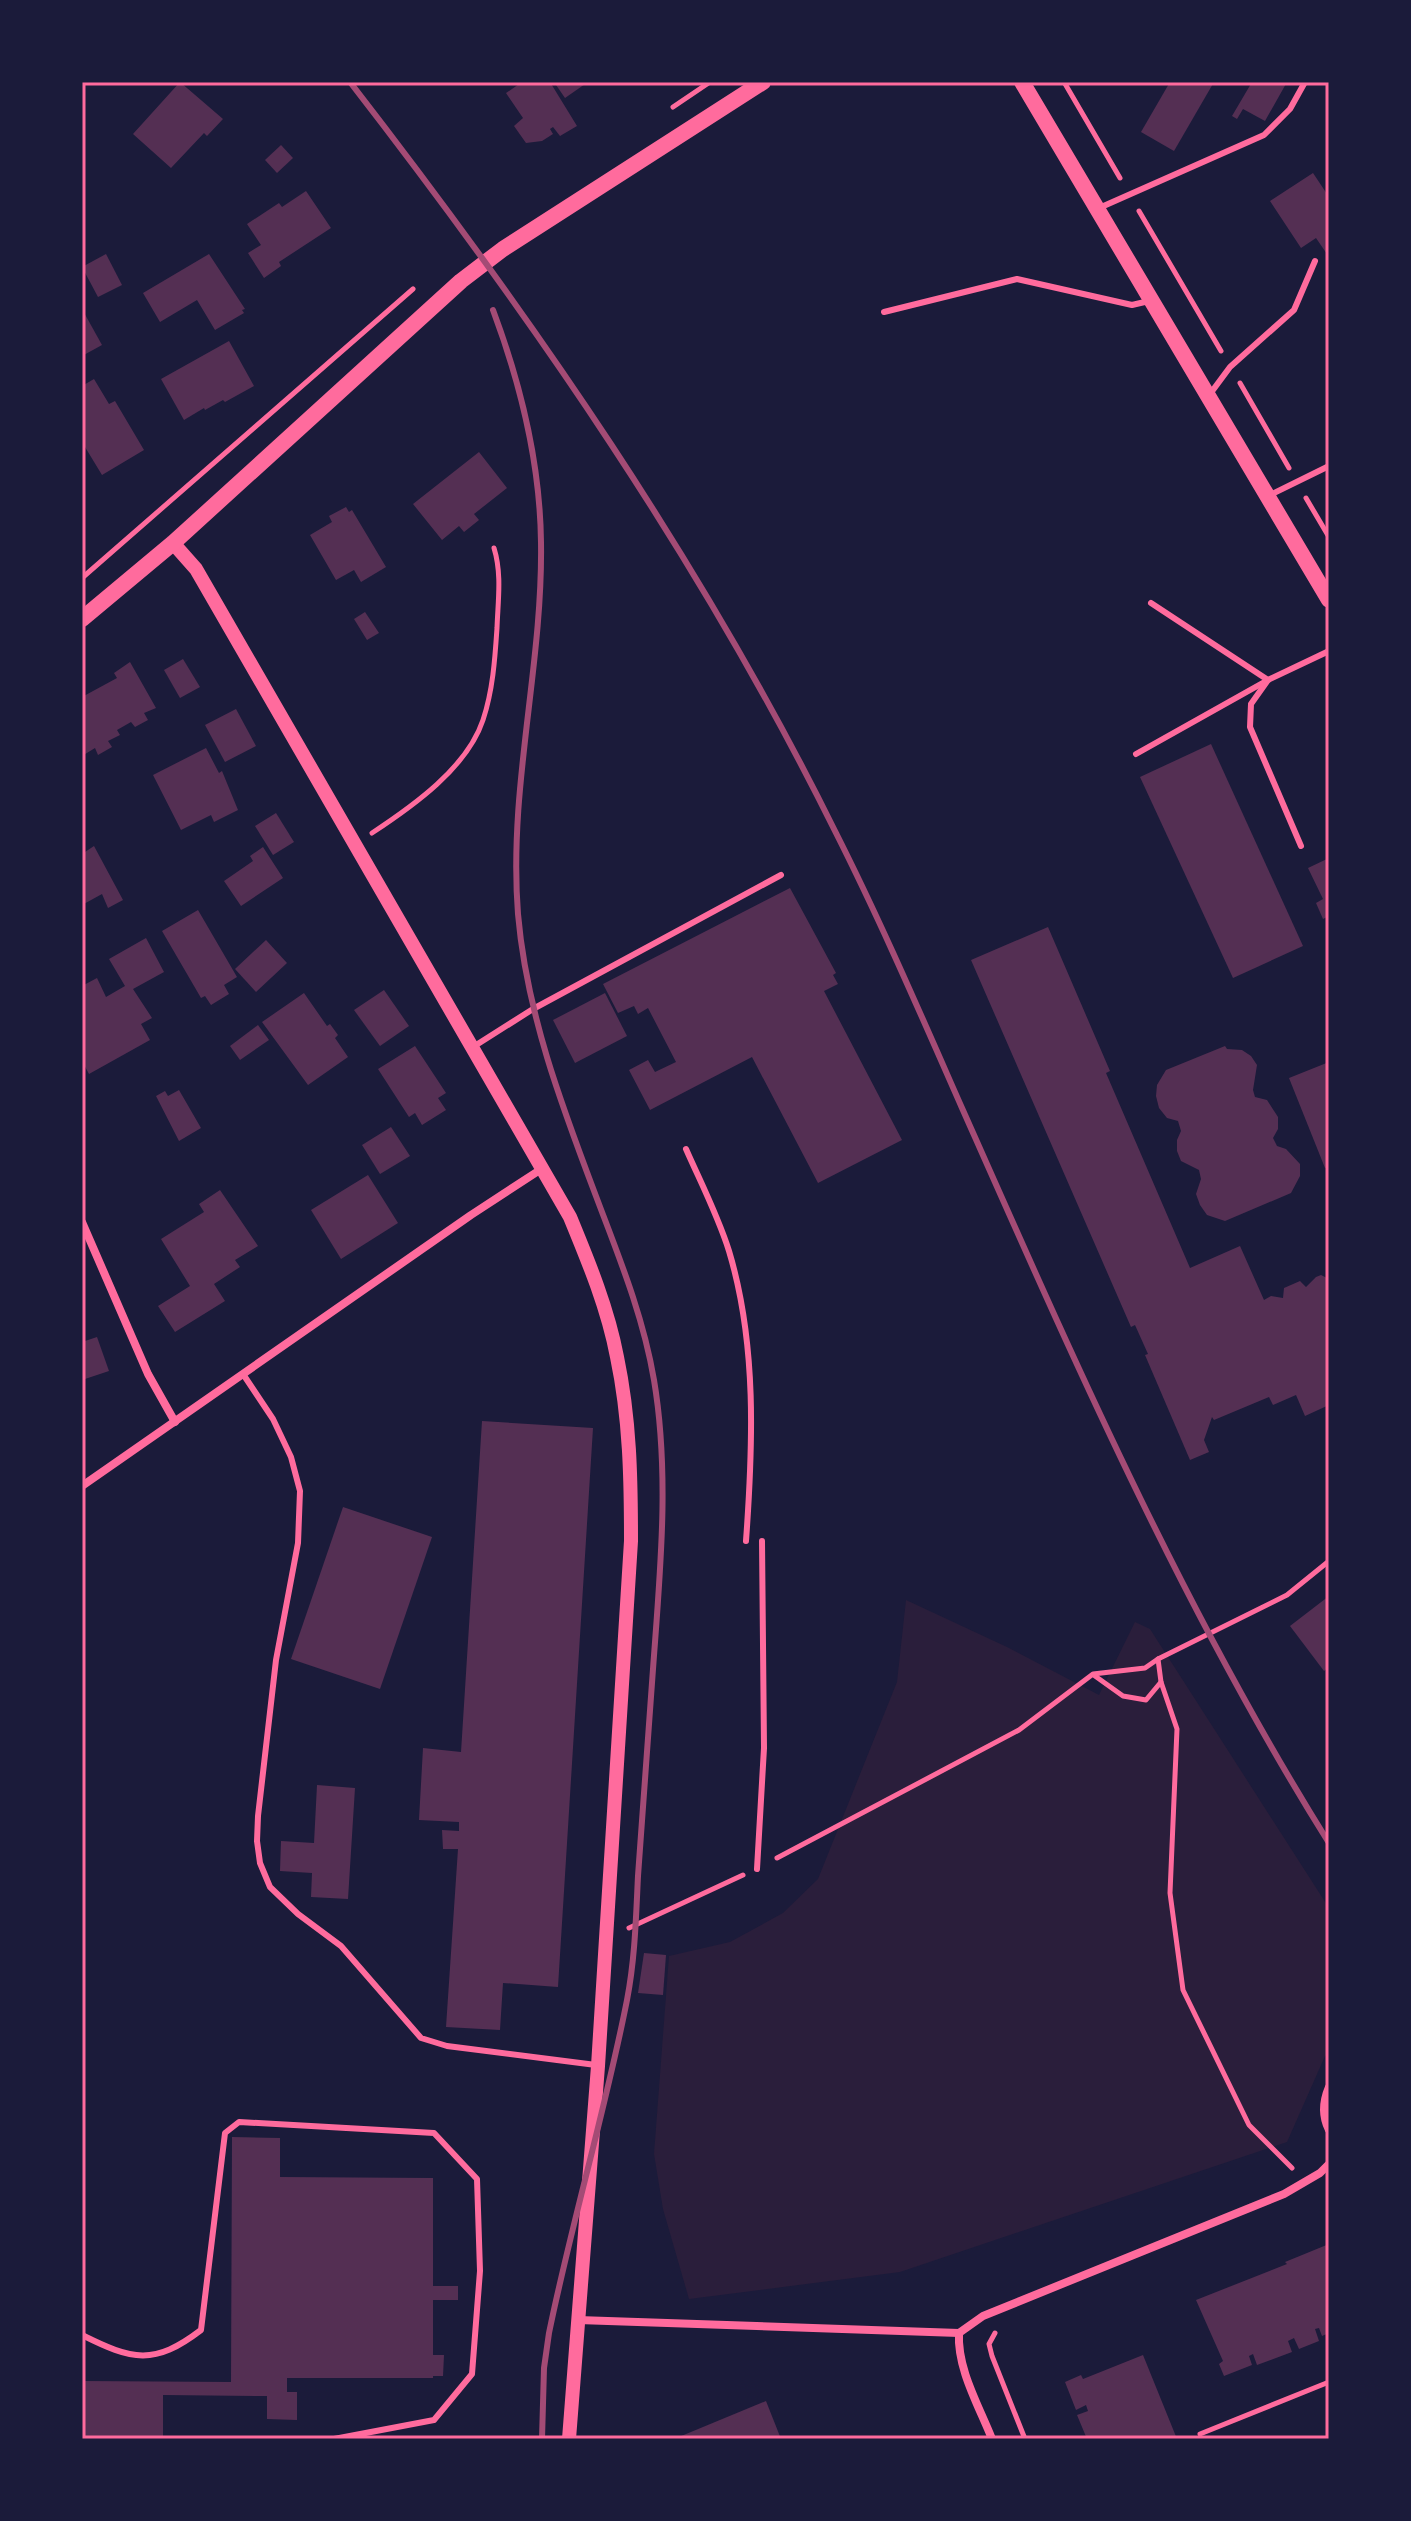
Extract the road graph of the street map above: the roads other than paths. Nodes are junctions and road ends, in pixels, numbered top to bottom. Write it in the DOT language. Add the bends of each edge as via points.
graph roads {
  1 [pos="763,82"];
  2 [pos="1022,82"];
  3 [pos="1305,82"];
  4 [pos="1098,209"];
  5 [pos="1315,261"];
  6 [pos="1152,301"];
  7 [pos="884,312"];
  8 [pos="1209,395"];
  9 [pos="1329,466"];
  10 [pos="1267,496"];
  11 [pos="173,543"];
  12 [pos="1329,600"];
  13 [pos="1151,603"];
  14 [pos="82,619"];
  15 [pos="1329,651"];
  16 [pos="1268,680"];
  17 [pos="1136,754"];
  18 [pos="1301,846"];
  19 [pos="781,875"];
  20 [pos="473,1047"];
  21 [pos="686,1149"];
  22 [pos="543,1168"];
  23 [pos="82,1222"];
  24 [pos="243,1374"];
  25 [pos="175,1422"];
  26 [pos="82,1486"];
  27 [pos="746,1541"];
  28 [pos="762,1541"];
  29 [pos="757,1869"];
  30 [pos="598,2066"];
  31 [pos="1329,2087"];
  32 [pos="1329,2130"];
  33 [pos="1329,2164"];
  34 [pos="578,2320"];
  35 [pos="959,2333"];
  36 [pos="82,2335"];
  37 [pos="334,2439"];
  38 [pos="569,2439"];
  39 [pos="992,2439"];
  1 -- 11 [label="main road" via="461,281"];
  2 -- 4 [label="main road"];
  3 -- 4 [label="lane" via="1290,109 1264,135"];
  4 -- 6 [label="main road"];
  5 -- 8 [label="lane" via="1294,310 1230,367"];
  6 -- 7 [label="lane" via="1132,305 1017,279"];
  6 -- 8 [label="main road"];
  8 -- 10 [label="main road"];
  9 -- 10 [label="lane"];
  10 -- 12 [label="main road"];
  11 -- 14 [label="main road"];
  11 -- 20 [label="street" via="196,569"];
  13 -- 16 [label="lane"];
  15 -- 16 [label="lane"];
  16 -- 17 [label="lane"];
  16 -- 18 [label="lane" via="1251,704 1250,727"];
  19 -- 20 [label="lane"];
  20 -- 22 [label="street"];
  21 -- 27 [label="lane" via="729,1250 741,1298 750,1363"];
  22 -- 24 [label="street"];
  22 -- 30 [label="street" via="570,1217 605,1308 626,1406 631,1461 631,1541"];
  23 -- 25 [label="street" via="148,1374"];
  24 -- 25 [label="street"];
  24 -- 30 [label="lane" via="273,1419 300,1491 298,1543 276,1660 258,1816 260,1863 270,1887 341,1946 421,2038"];
  25 -- 26 [label="street"];
  28 -- 29 [label="lane" via="764,1748"];
  30 -- 34 [label="street"];
  31 -- 32 [label="street" via="1323,2105"];
  33 -- 35 [label="street" via="1284,2194 983,2316"];
  34 -- 35 [label="street"];
  34 -- 38 [label="street"];
  35 -- 39 [label="street" via="964,2369"];
  36 -- 37 [label="lane" via="111,2349 149,2357 181,2346 201,2330 225,2133 239,2122 434,2133 477,2179 480,2271 472,2374 434,2420"];
}
